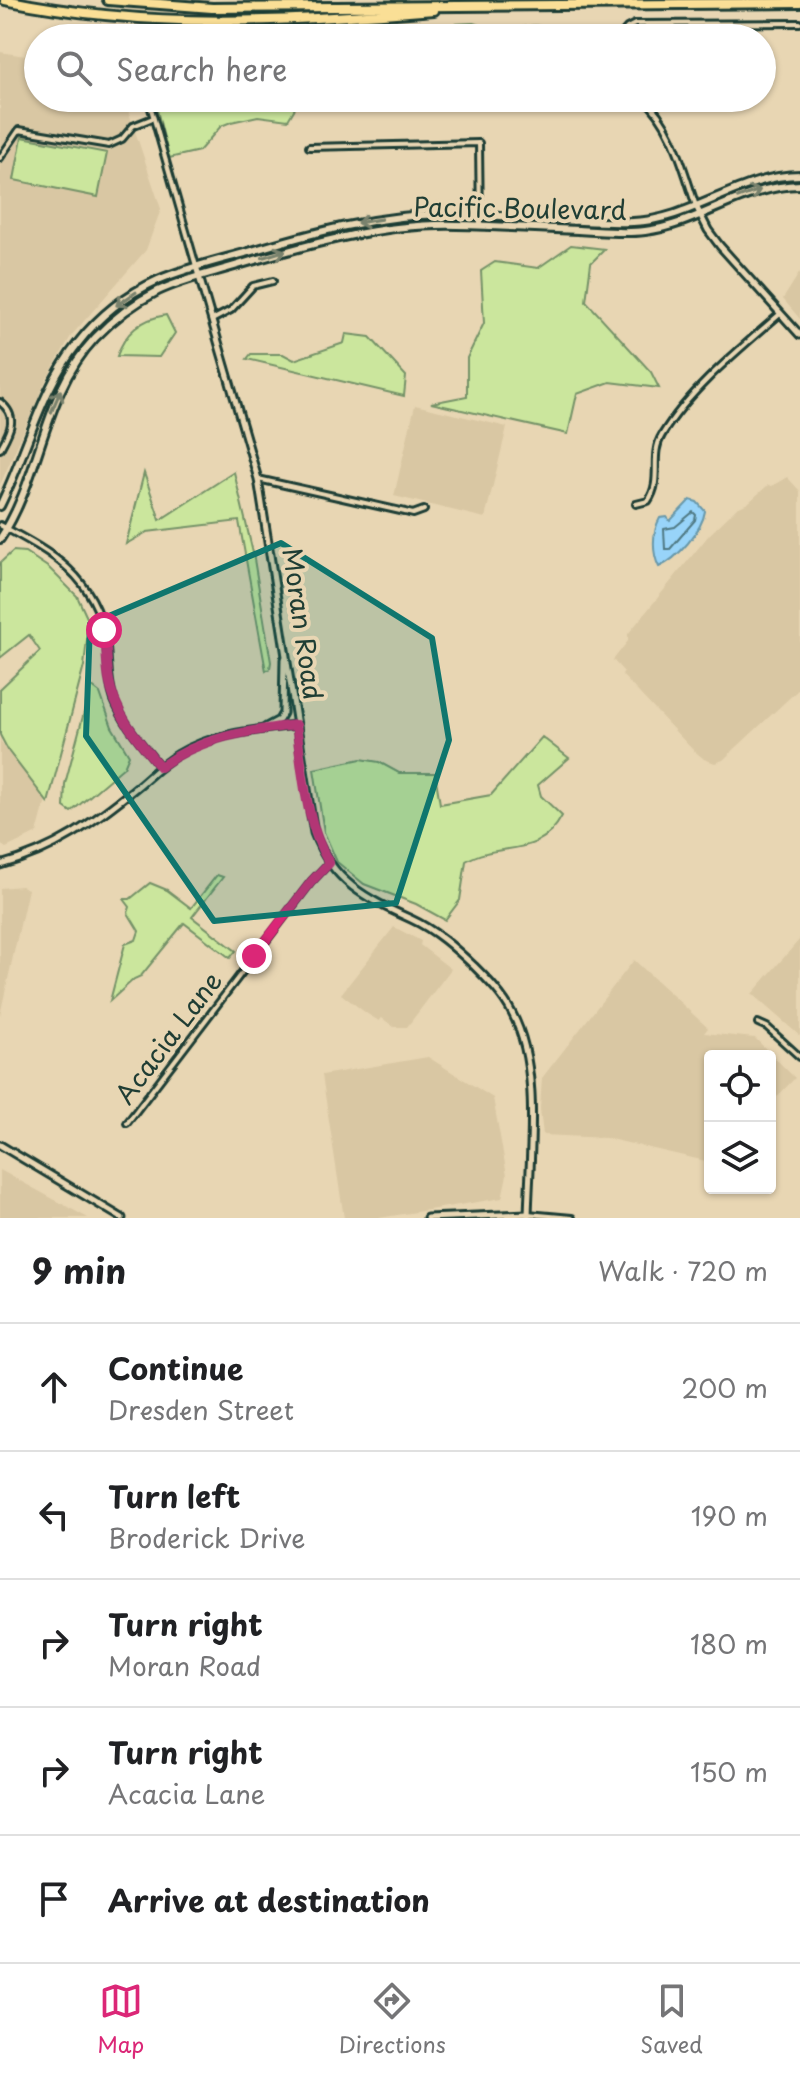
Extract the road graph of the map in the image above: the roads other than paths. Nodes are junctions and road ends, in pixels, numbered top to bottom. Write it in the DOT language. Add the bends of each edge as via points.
graph roads {
  1 [pos="6,0"];
  2 [pos="108,0"];
  3 [pos="800,3"];
  4 [pos="489,6"];
  5 [pos="800,23"];
  6 [pos="635,24"];
  7 [pos="152,112"];
  8 [pos="655,112"];
  9 [pos="153,118"];
  10 [pos="309,147"];
  11 [pos="0,158"];
  12 [pos="800,175"];
  13 [pos="800,185"];
  14 [pos="696,206"];
  15 [pos="700,214"];
  16 [pos="480,215"];
  17 [pos="480,226"];
  18 [pos="196,266"];
  19 [pos="199,277"];
  20 [pos="273,281"];
  21 [pos="780,314"];
  22 [pos="212,320"];
  23 [pos="800,335"];
  24 [pos="0,402"];
  25 [pos="0,449"];
  26 [pos="258,479"];
  27 [pos="636,504"];
  28 [pos="0,506"];
  29 [pos="424,510"];
  30 [pos="3,527"];
  31 [pos="0,539"];
  32 [pos="284,638"];
  33 [pos="296,725"];
  34 [pos="262,729"];
  35 [pos="160,767"];
  36 [pos="329,863"];
  37 [pos="0,865"];
  38 [pos="758,1023"];
  39 [pos="800,1057"];
  40 [pos="127,1123"];
  41 [pos="0,1145"];
  42 [pos="528,1216"];
  43 [pos="122,1218"];
  44 [pos="427,1218"];
  45 [pos="572,1218"];
  1 -- 4 [label="highway" via="101,16 235,23"];
  2 -- 4 [label="highway" via="212,8"];
  3 -- 4 [label="highway"];
  5 -- 6 [label="street"];
  7 -- 9 [label="street, Moran Road"];
  8 -- 14 [label="street"];
  9 -- 11 [label="street" via="109,145 19,130"];
  9 -- 18 [label="street, Moran Road"];
  10 -- 16 [label="street" via="479,143"];
  12 -- 14 [label="main road, Pacific Boulevard" via="756,181"];
  15 -- 13 [label="main road, Pacific Boulevard, one-way" via="758,190"];
  14 -- 15 [label="street"];
  14 -- 16 [label="main road, Pacific Boulevard" via="631,222"];
  15 -- 17 [label="main road, Pacific Boulevard" via="642,231"];
  15 -- 21 [label="street" via="720,246"];
  16 -- 17 [label="street"];
  16 -- 18 [label="main road, Pacific Boulevard, one-way" via="357,223"];
  19 -- 17 [label="main road, Pacific Boulevard, one-way" via="365,232"];
  18 -- 19 [label="street, Moran Road"];
  18 -- 28 [label="main road, Pacific Boulevard, one-way" via="127,298 80,340 55,379"];
  19 -- 22 [label="street, Moran Road"];
  30 -- 19 [label="main road, Pacific Boulevard, one-way" via="19,504 57,398 83,352 127,309"];
  20 -- 22 [label="street" via="253,286 231,310"];
  21 -- 23 [label="street"];
  21 -- 27 [label="street" via="718,369 662,435 656,485 648,501"];
  22 -- 26 [label="street, Moran Road"];
  24 -- 25 [label="street" via="13,422"];
  26 -- 29 [label="street" via="413,514"];
  26 -- 32 [label="street, Moran Road"];
  30 -- 31 [label="main road, Pacific Boulevard"];
  30 -- 35 [label="street" via="51,553 81,582 102,622 114,700"];
  32 -- 33 [label="street, Moran Road"];
  32 -- 34 [label="street" via="284,711"];
  33 -- 34 [label="street"];
  33 -- 36 [label="street, Moran Road" via="310,816"];
  34 -- 35 [label="street" via="205,741"];
  35 -- 37 [label="street" via="80,832"];
  36 -- 40 [label="street, Acacia Lane"];
  36 -- 42 [label="street, Moran Road" via="362,895 451,944 511,1010 529,1066"];
  38 -- 39 [label="street"];
  41 -- 43 [label="street"];
  42 -- 44 [label="street"];
  42 -- 45 [label="street"];
}
